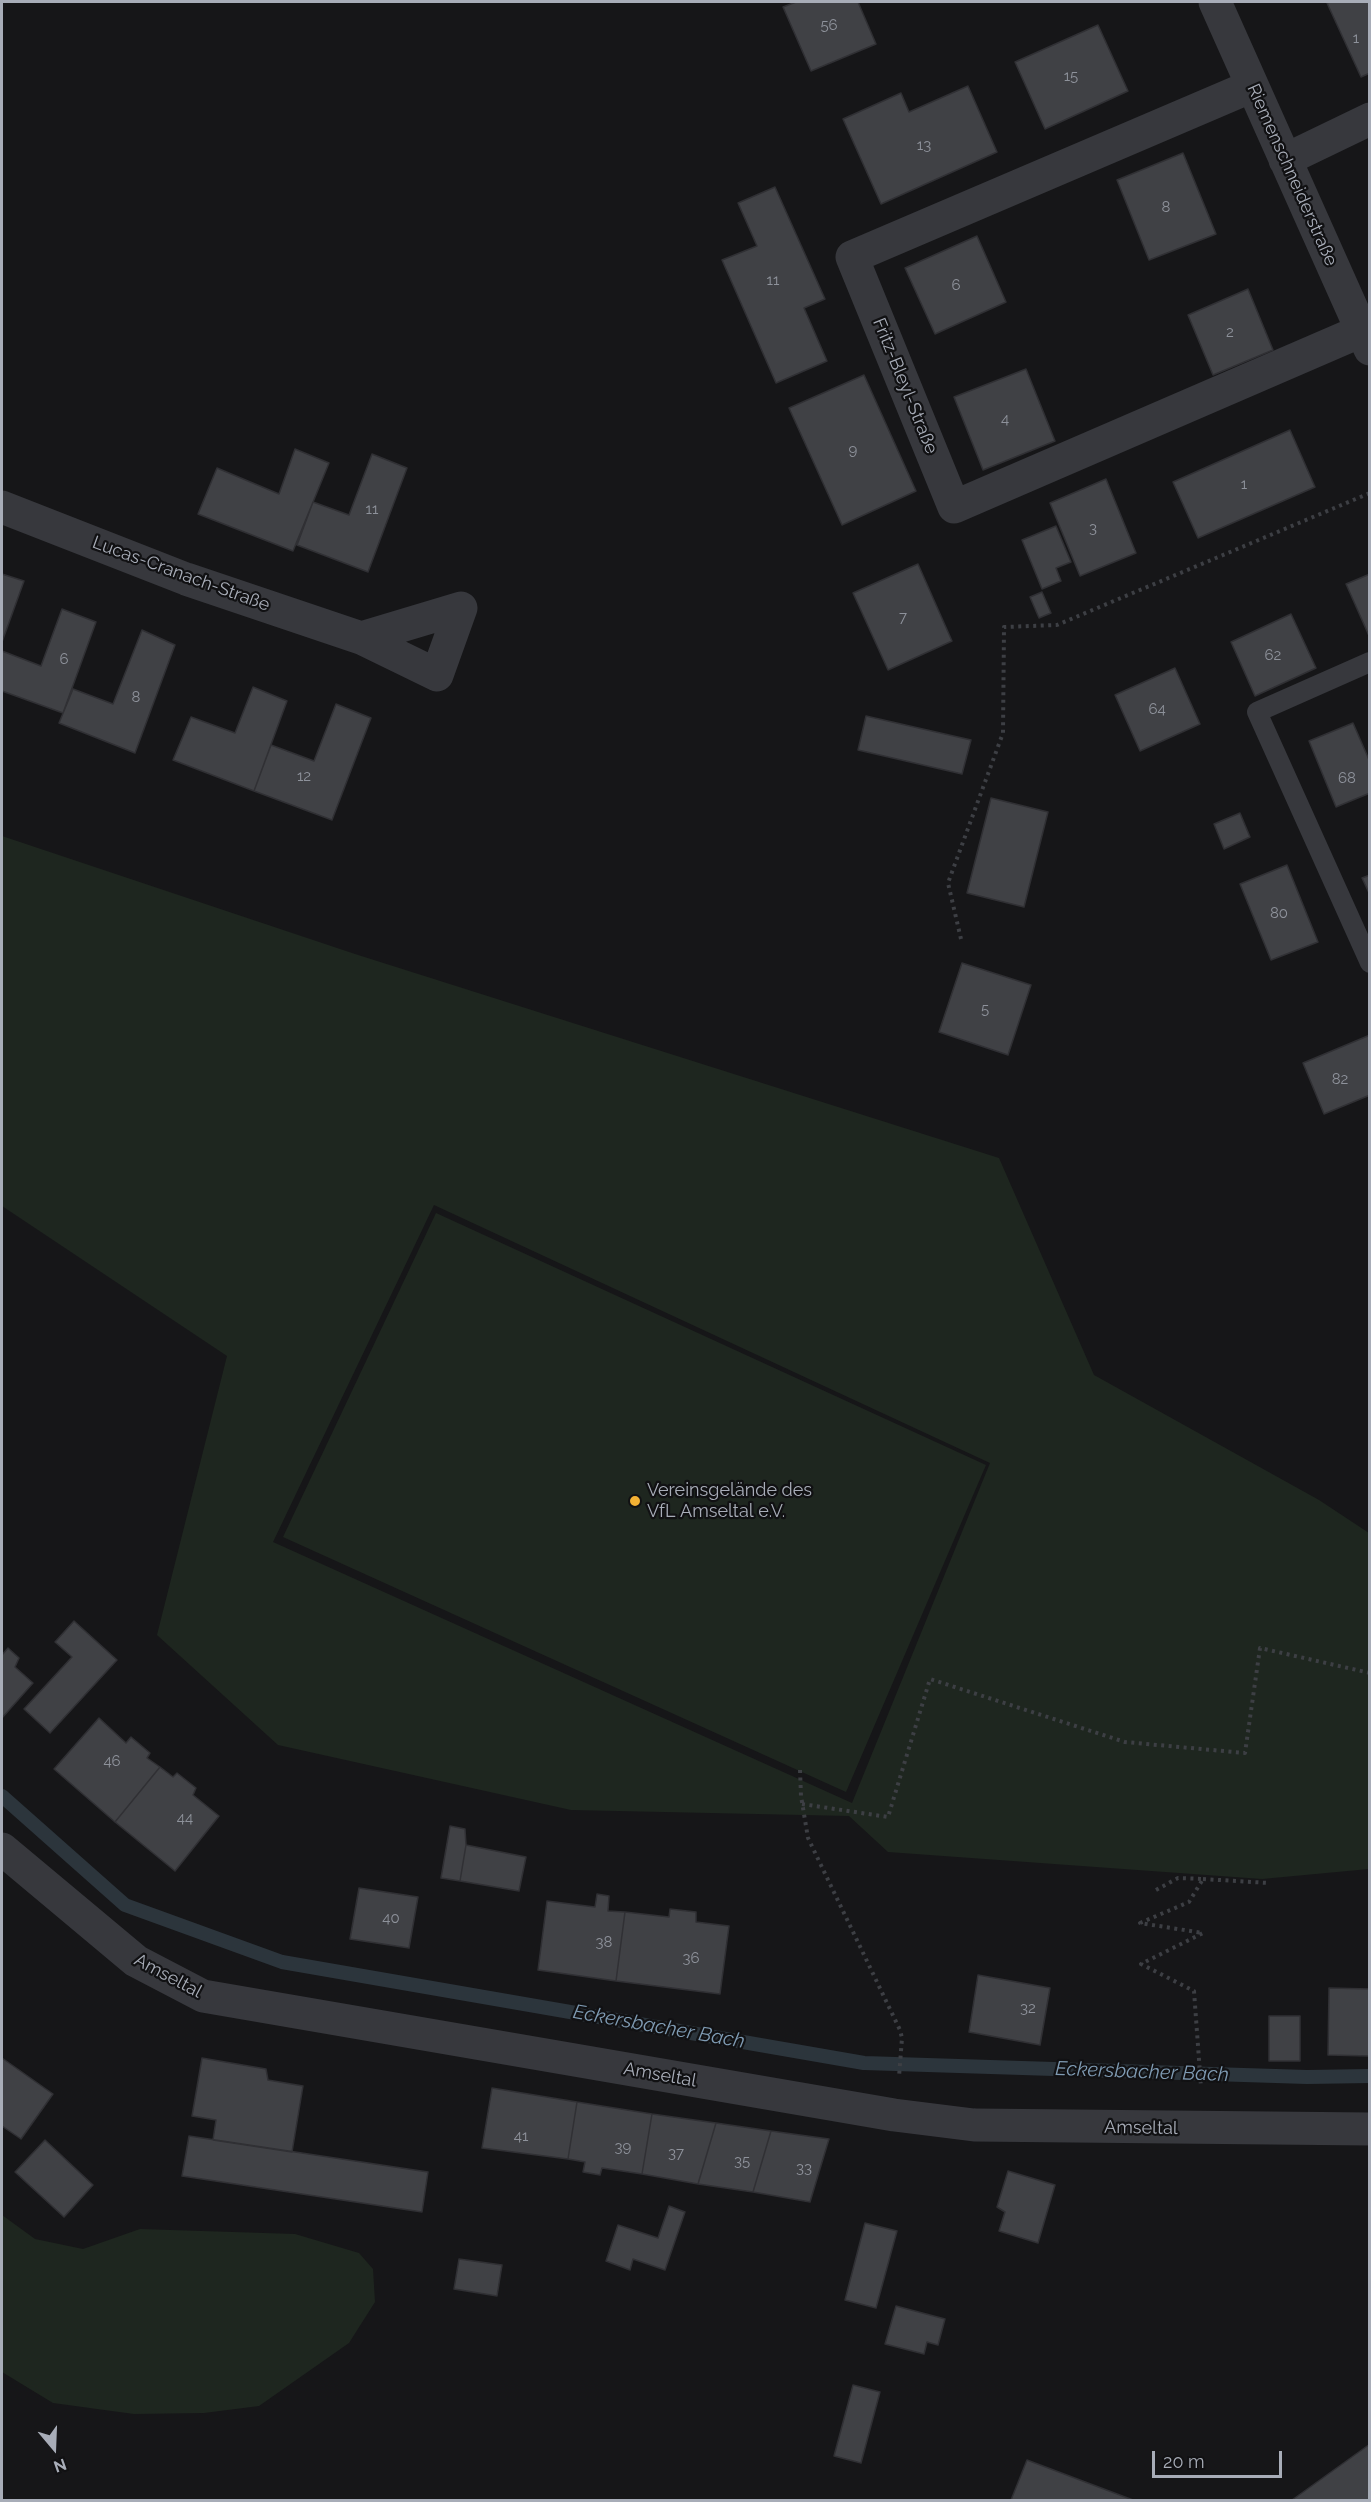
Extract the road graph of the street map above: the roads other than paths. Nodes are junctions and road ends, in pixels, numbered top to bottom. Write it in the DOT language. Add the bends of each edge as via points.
graph roads {
  1 [pos="1215,2"];
  2 [pos="1252,86"];
  3 [pos="1370,119"];
  4 [pos="1285,160"];
  5 [pos="1365,340"];
  6 [pos="2,507"];
  7 [pos="361,638"];
  8 [pos="1370,662"];
  9 [pos="1370,963"];
  10 [pos="2,1849"];
  11 [pos="1370,2129"];
  1 -- 2 [label="street, Riemenschneiderstraße"];
  2 -- 4 [label="street, Riemenschneiderstraße"];
  2 -- 5 [label="street, Fritz-Bleyl-Straße" via="852,257 954,507"];
  3 -- 4 [label="street"];
  4 -- 5 [label="street, Riemenschneiderstraße"];
  6 -- 7 [label="street, Lucas-Cranach-Straße" via="186,579"];
  8 -- 9 [label="lane" via="1257,712"];
  10 -- 11 [label="street, Amseltal" via="136,1961 203,1996 894,2115 974,2125"];
}
